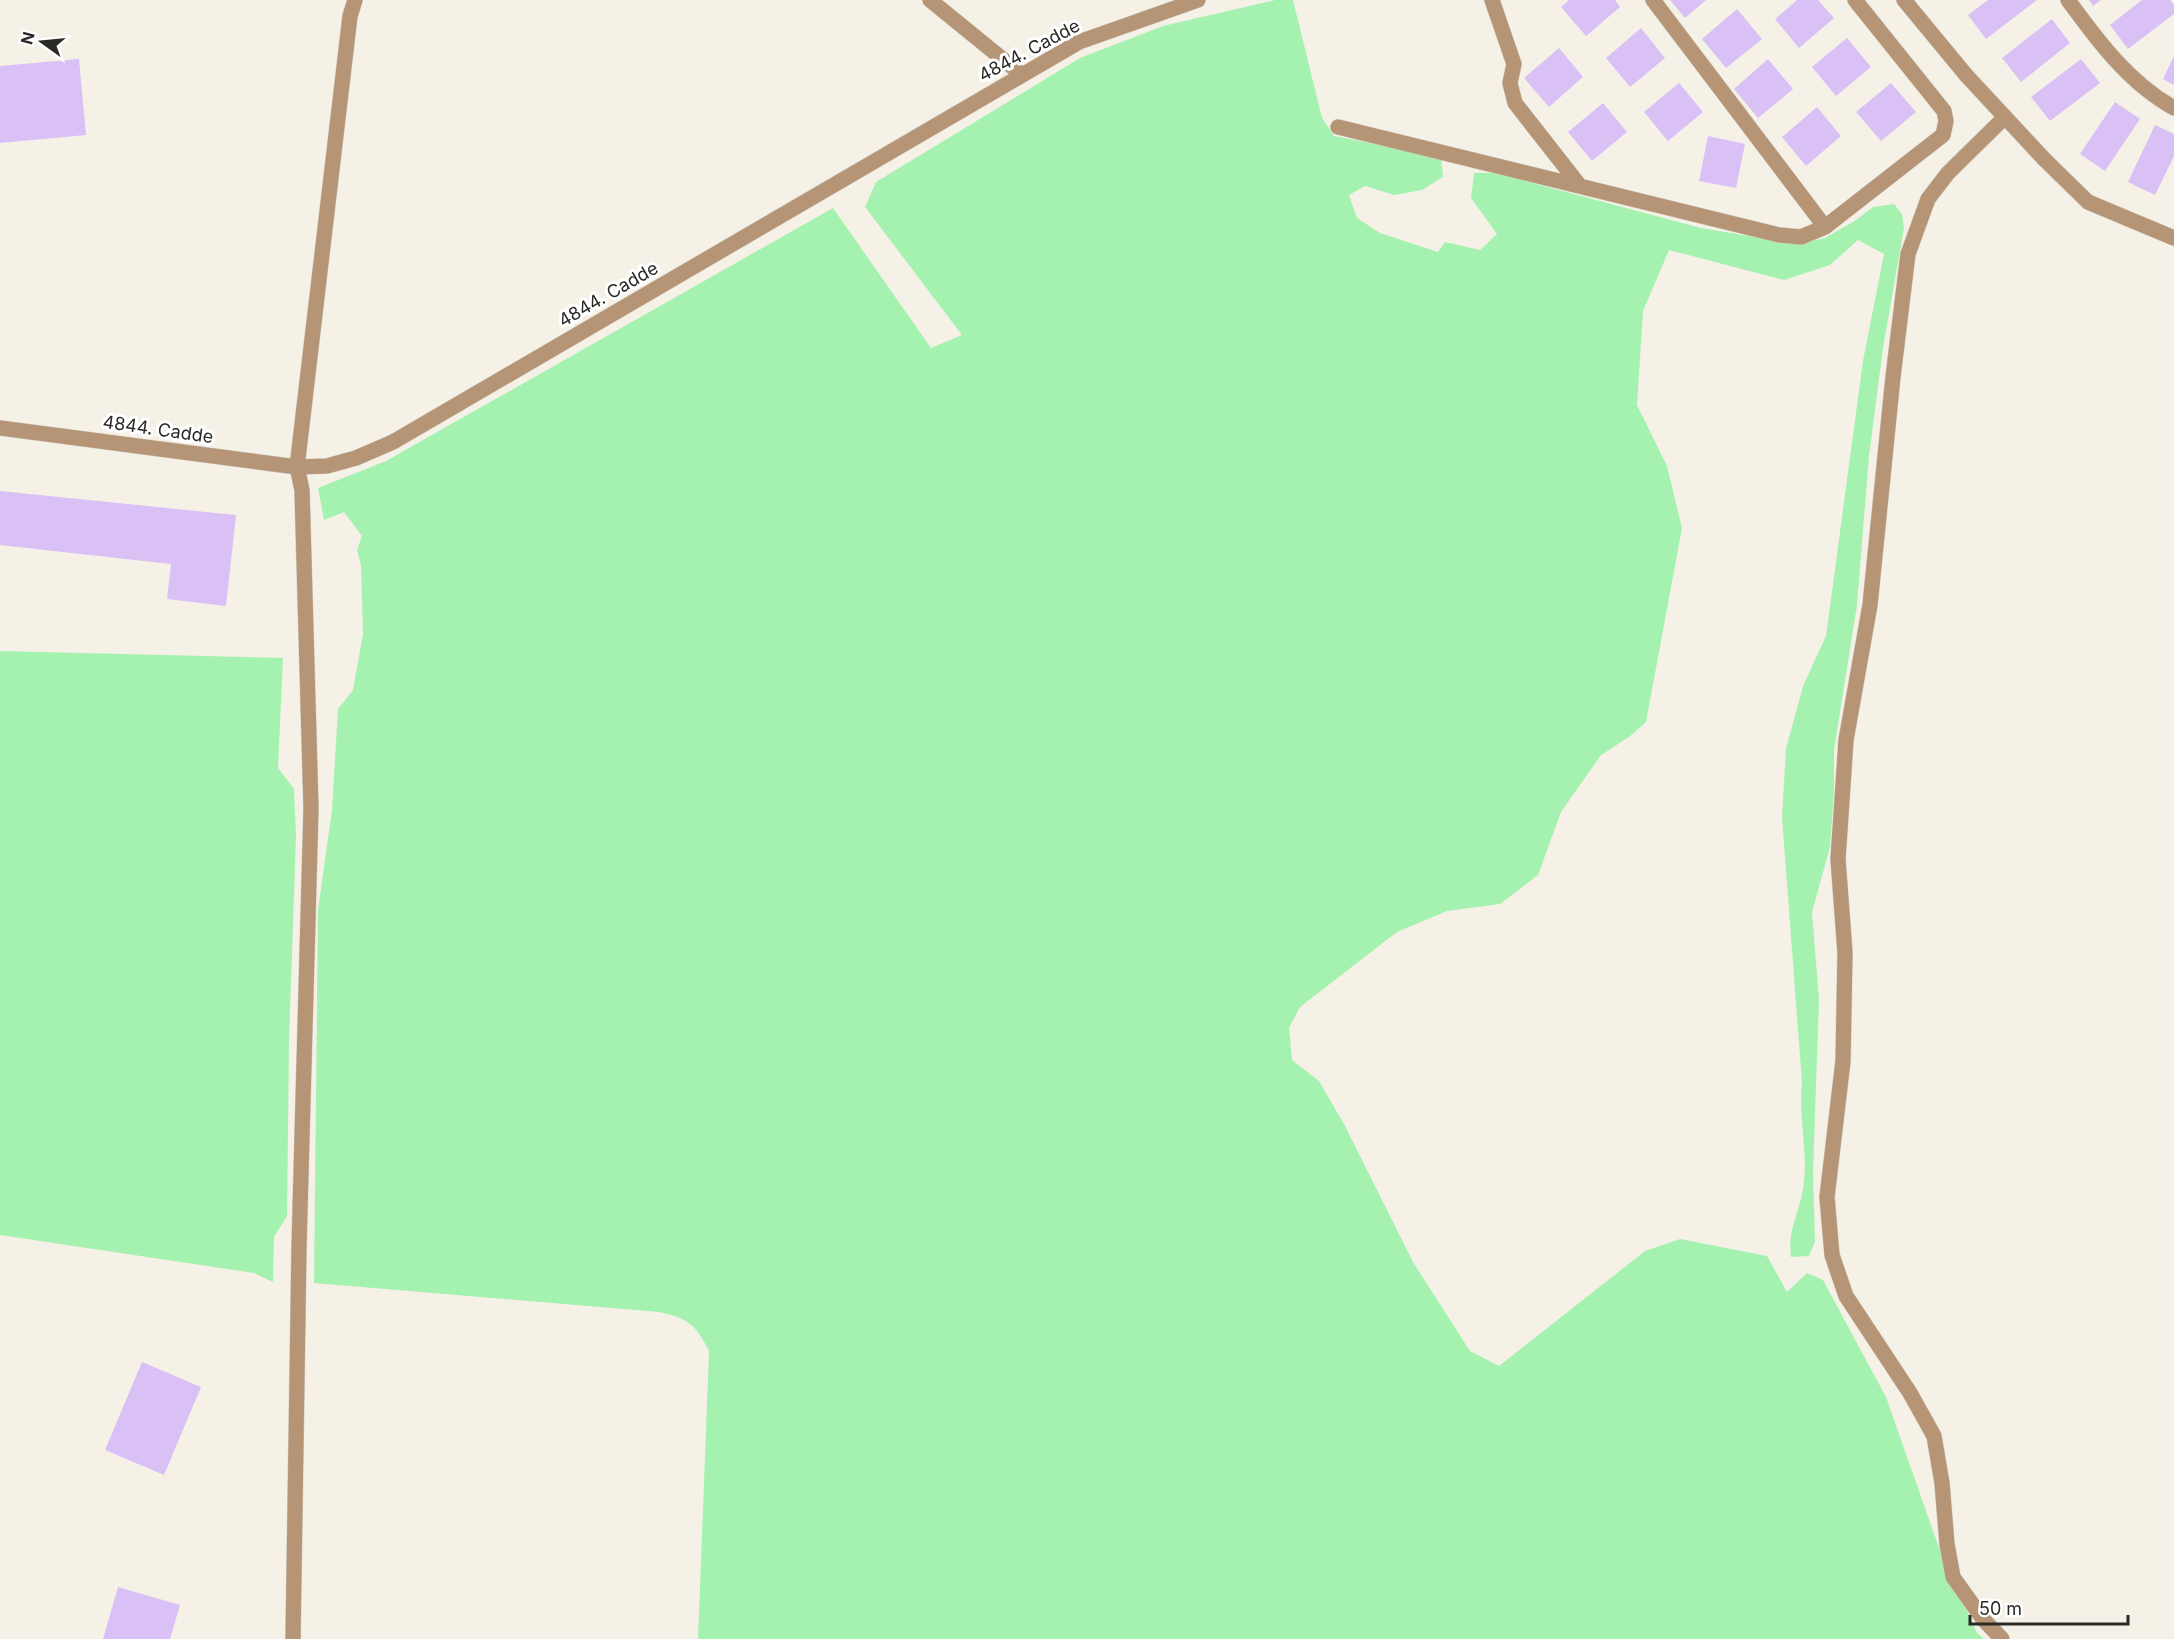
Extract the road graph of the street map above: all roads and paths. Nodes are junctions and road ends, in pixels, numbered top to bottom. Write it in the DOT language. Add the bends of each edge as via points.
graph roads {
  1 [pos="355,0"];
  2 [pos="930,0"];
  3 [pos="1198,0"];
  4 [pos="1492,0"];
  5 [pos="1653,0"];
  6 [pos="1855,0"];
  7 [pos="1904,0"];
  8 [pos="2068,0"];
  9 [pos="1022,74"];
  10 [pos="2174,108"];
  11 [pos="2005,117"];
  12 [pos="1338,127"];
  13 [pos="1580,186"];
  14 [pos="1825,227"];
  15 [pos="2174,238"];
  16 [pos="0,428"];
  17 [pos="297,467"];
  18 [pos="292,1639"];
  19 [pos="2002,1639"];
  1 -- 17 [label="street"];
  2 -- 9 [label="street"];
  3 -- 9 [label="street, 4844. Cadde" via="1079,42"];
  4 -- 13 [label="street" via="1514,64 1509,83 1515,103"];
  5 -- 14 [label="street"];
  6 -- 14 [label="street" via="1944,111 1946,121 1943,135"];
  7 -- 11 [label="street"];
  8 -- 10 [label="street" via="2138,84"];
  9 -- 17 [label="street, 4844. Cadde" via="393,442 327,466"];
  11 -- 15 [label="street" via="2088,202"];
  11 -- 19 [label="street" via="1948,173 1928,199 1908,254 1870,605 1846,740 1838,859 1845,953 1842,1061 1827,1197 1832,1255 1846,1296 1934,1436 1953,1577"];
  12 -- 13 [label="street"];
  13 -- 14 [label="street" via="1779,235 1801,237"];
  16 -- 17 [label="street, 4844. Cadde"];
  17 -- 18 [label="street" via="302,490 311,808"];
}
